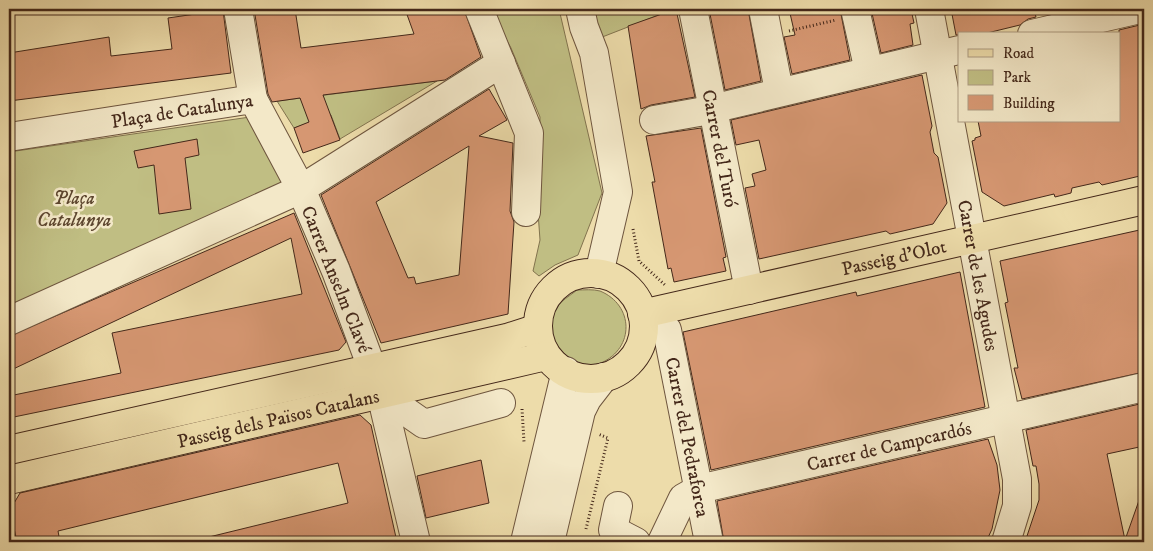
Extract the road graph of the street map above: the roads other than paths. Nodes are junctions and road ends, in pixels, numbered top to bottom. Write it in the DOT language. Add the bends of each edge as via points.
graph roads {
  1 [pos="238,9"];
  2 [pos="479,9"];
  3 [pos="580,9"];
  4 [pos="693,9"];
  5 [pos="763,9"];
  6 [pos="929,9"];
  7 [pos="1140,9"];
  8 [pos="846,14"];
  9 [pos="1041,32"];
  10 [pos="948,53"];
  11 [pos="501,63"];
  12 [pos="869,71"];
  13 [pos="780,92"];
  14 [pos="254,99"];
  15 [pos="712,107"];
  16 [pos="654,120"];
  17 [pos="9,137"];
  18 [pos="301,189"];
  19 [pos="1144,200"];
  20 [pos="526,212"];
  21 [pos="971,240"];
  22 [pos="599,274"];
  23 [pos="750,290"];
  24 [pos="642,314"];
  25 [pos="9,321"];
  26 [pos="538,328"];
  27 [pos="666,330"];
  28 [pos="556,363"];
  29 [pos="372,368"];
  30 [pos="604,377"];
  31 [pos="1144,387"];
  32 [pos="381,394"];
  33 [pos="501,403"];
  34 [pos="1006,418"];
  35 [pos="9,450"];
  36 [pos="9,480"];
  37 [pos="700,489"];
  38 [pos="618,506"];
  39 [pos="416,542"];
  40 [pos="525,542"];
  41 [pos="550,542"];
  42 [pos="636,542"];
  43 [pos="662,542"];
  44 [pos="709,542"];
  45 [pos="1006,542"];
  1 -- 14 [label="street"];
  2 -- 11 [label="street"];
  3 -- 22 [label="street" via="594,53 618,192"];
  4 -- 15 [label="street, Carrer del Turó"];
  5 -- 13 [label="street"];
  6 -- 10 [label="street, Carrer de les Agudes"];
  7 -- 9 [label="street"];
  8 -- 12 [label="street"];
  10 -- 12 [label="street"];
  10 -- 21 [label="street, Carrer de les Agudes"];
  11 -- 18 [label="street"];
  11 -- 20 [label="street" via="529,134"];
  12 -- 13 [label="street"];
  13 -- 15 [label="street"];
  14 -- 17 [label="street, Plaça de Catalunya"];
  14 -- 18 [label="street, Plaça de Catalunya"];
  15 -- 16 [label="street"];
  15 -- 23 [label="street, Carrer del Turó"];
  18 -- 25 [label="street"];
  18 -- 29 [label="street, Carrer Anselm Clavé"];
  19 -- 21 [label="main road, Passeig d'Olot"];
  21 -- 23 [label="main road, Passeig d'Olot"];
  21 -- 34 [label="street, Carrer de les Agudes"];
  22 -- 24 [label="main road" via="624,285 637,300"];
  22 -- 26 [label="main road" via="581,274 556,285 543,302"];
  23 -- 24 [label="main road, Passeig d'Olot"];
  24 -- 30 [label="main road" via="644,335 641,345 626,366"];
  26 -- 28 [label="main road" via="540,345"];
  26 -- 29 [label="main road"];
  27 -- 37 [label="street, Carrer del Pedraforca"];
  28 -- 30 [label="main road" via="582,378"];
  28 -- 32 [label="main road, Passeig dels Països Catalans"];
  28 -- 40 [label="street"];
  29 -- 35 [label="main road"];
  30 -- 41 [label="street" via="581,411"];
  31 -- 34 [label="street, Carrer de Campcardós"];
  32 -- 33 [label="street" via="424,424"];
  32 -- 36 [label="main road, Passeig dels Països Catalans"];
  32 -- 39 [label="street"];
  34 -- 37 [label="street, Carrer de Campcardós"];
  34 -- 45 [label="street, Carrer de les Agudes" via="1018,489 1017,506"];
  37 -- 43 [label="street, Carrer de Campcardós" via="683,498"];
  37 -- 44 [label="street, Carrer del Pedraforca"];
  38 -- 42 [label="street" via="613,530"];
}
